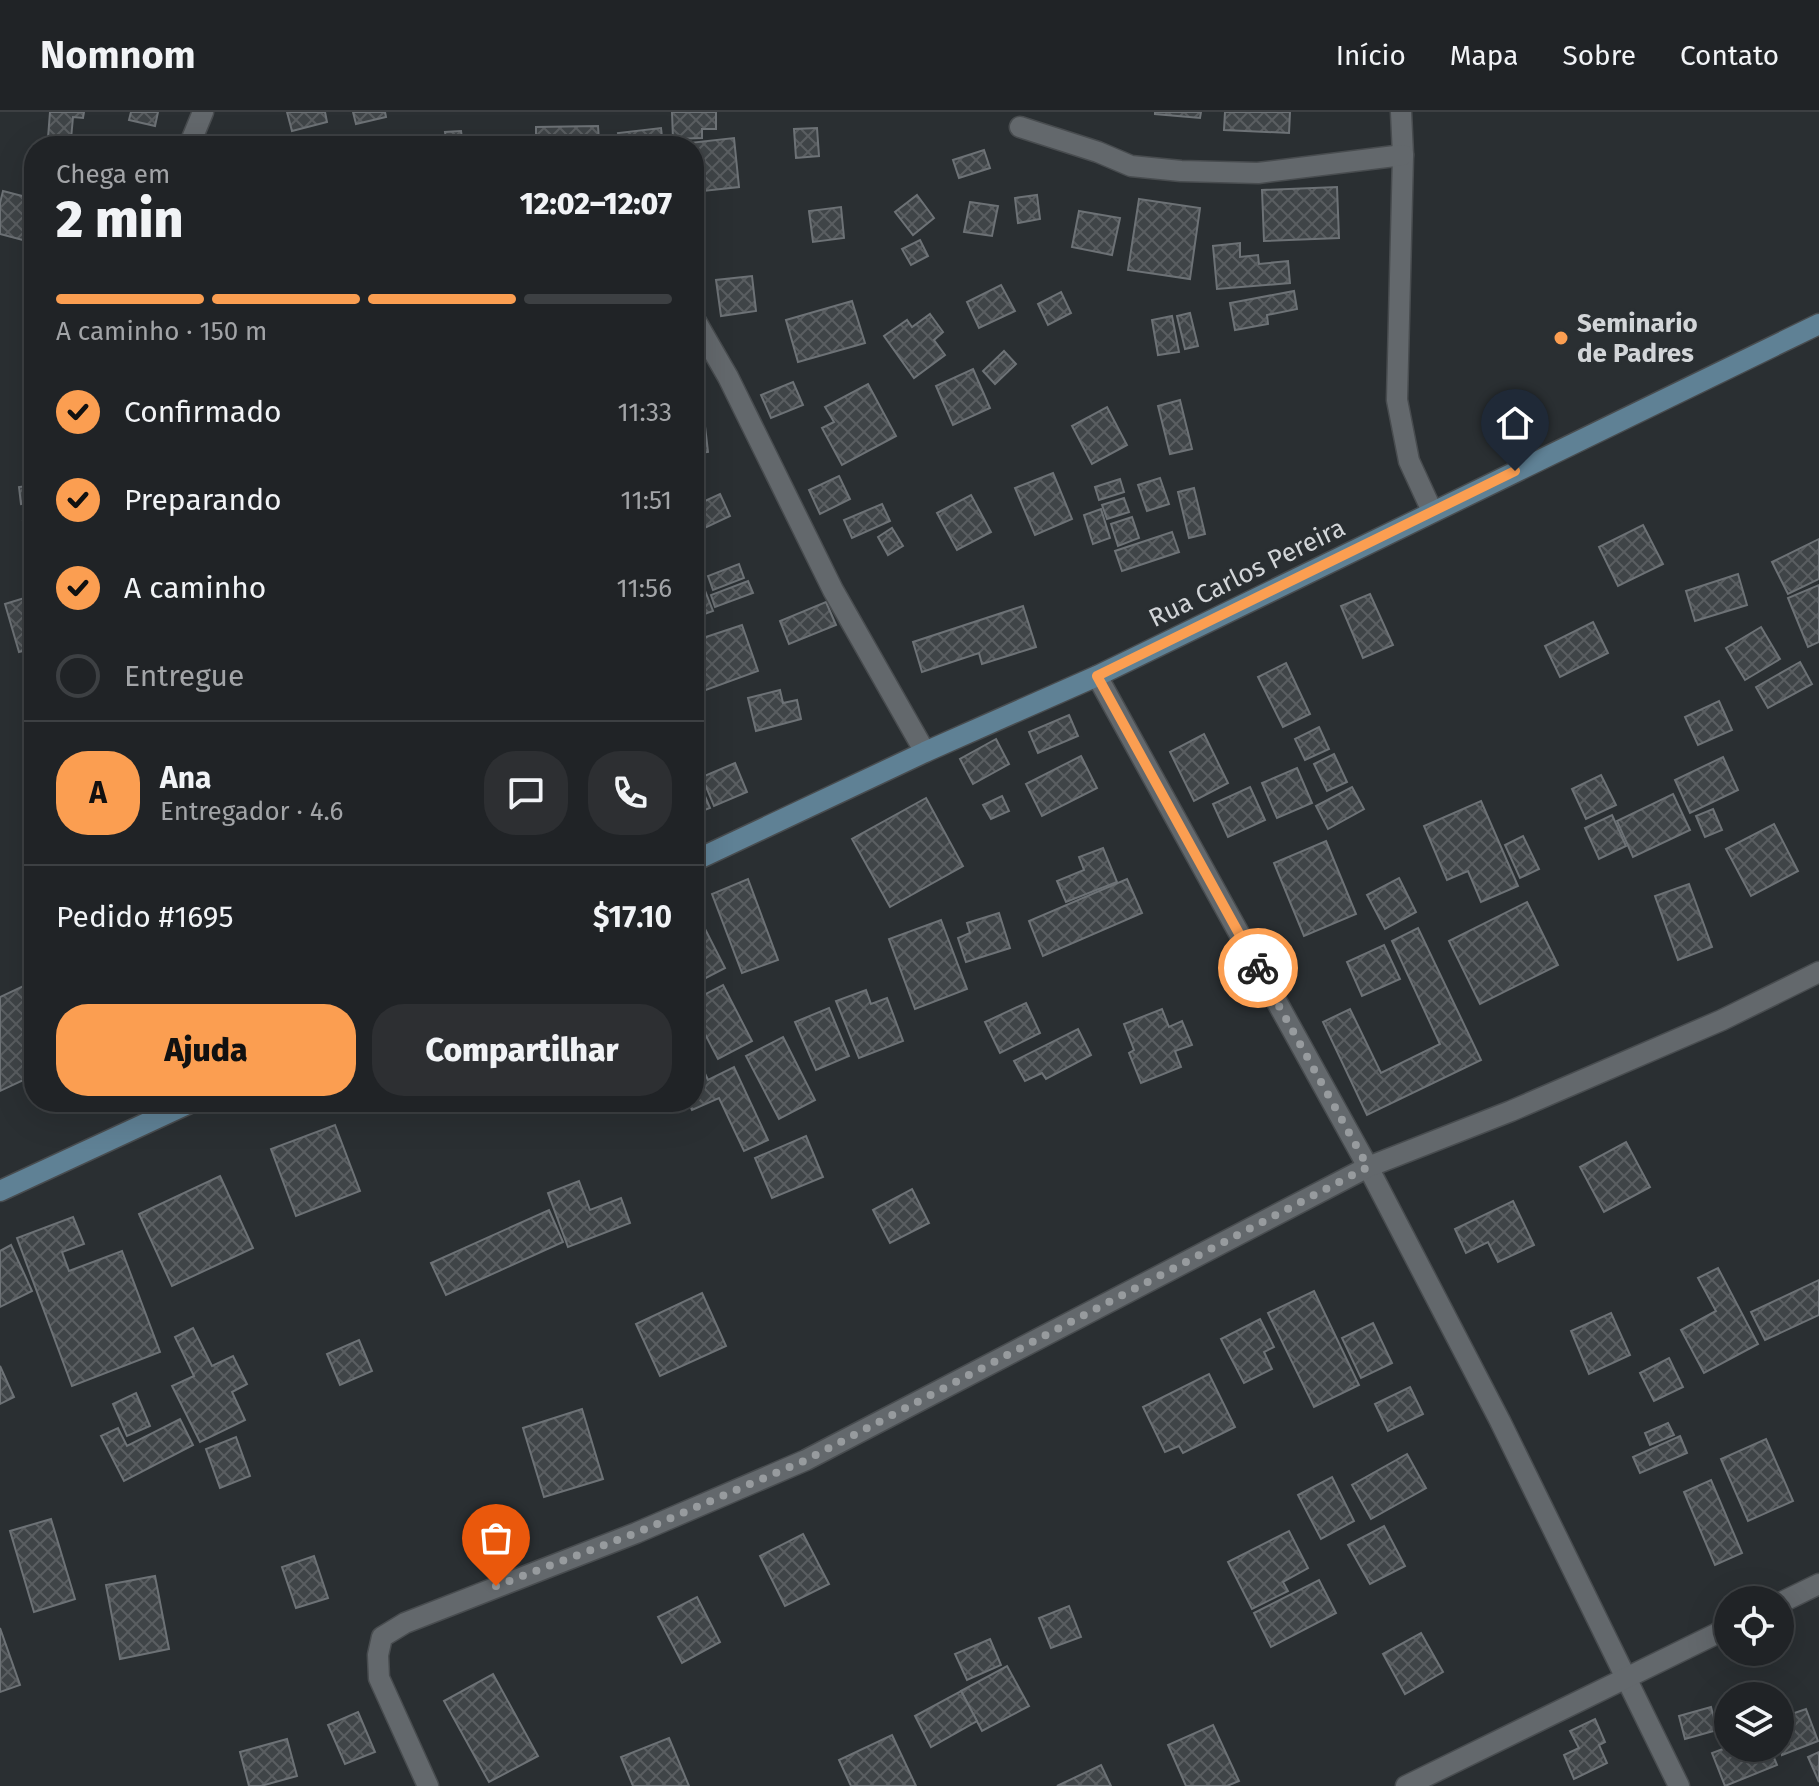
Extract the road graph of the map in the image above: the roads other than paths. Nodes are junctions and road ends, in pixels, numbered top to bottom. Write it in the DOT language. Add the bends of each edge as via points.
graph roads {
  1 [pos="203,112"];
  2 [pos="1401,112"];
  3 [pos="1020,127"];
  4 [pos="193,136"];
  5 [pos="1403,155"];
  6 [pos="1819,324"];
  7 [pos="704,336"];
  8 [pos="1432,511"];
  9 [pos="1097,676"];
  10 [pos="925,752"];
  11 [pos="704,856"];
  12 [pos="1819,972"];
  13 [pos="170,1112"];
  14 [pos="1368,1167"];
  15 [pos="0,1191"];
  16 [pos="1819,1584"];
  17 [pos="1794,1596"];
  18 [pos="1714,1635"];
  19 [pos="1626,1678"];
  20 [pos="428,1786"];
  21 [pos="1406,1786"];
  22 [pos="1679,1786"];
  1 -- 4 [label="street"];
  2 -- 5 [label="street"];
  3 -- 5 [label="street" via="1131,166 1181,171 1258,173"];
  5 -- 8 [label="street" via="1397,400 1409,461"];
  6 -- 8 [label="main road, Rua Carlos Pereira"];
  7 -- 10 [label="street" via="833,590"];
  8 -- 9 [label="main road, Rua Carlos Pereira"];
  9 -- 10 [label="main road, Rua Carlos Pereira"];
  9 -- 14 [label="street"];
  10 -- 11 [label="main road, Rua Carlos Pereira"];
  12 -- 14 [label="street" via="1722,1020"];
  13 -- 15 [label="main road"];
  14 -- 19 [label="street"];
  14 -- 20 [label="street" via="806,1460 636,1533 440,1607 382,1637 379,1678"];
  16 -- 17 [label="street"];
  18 -- 19 [label="street"];
  19 -- 21 [label="street"];
  19 -- 22 [label="street"];
}
